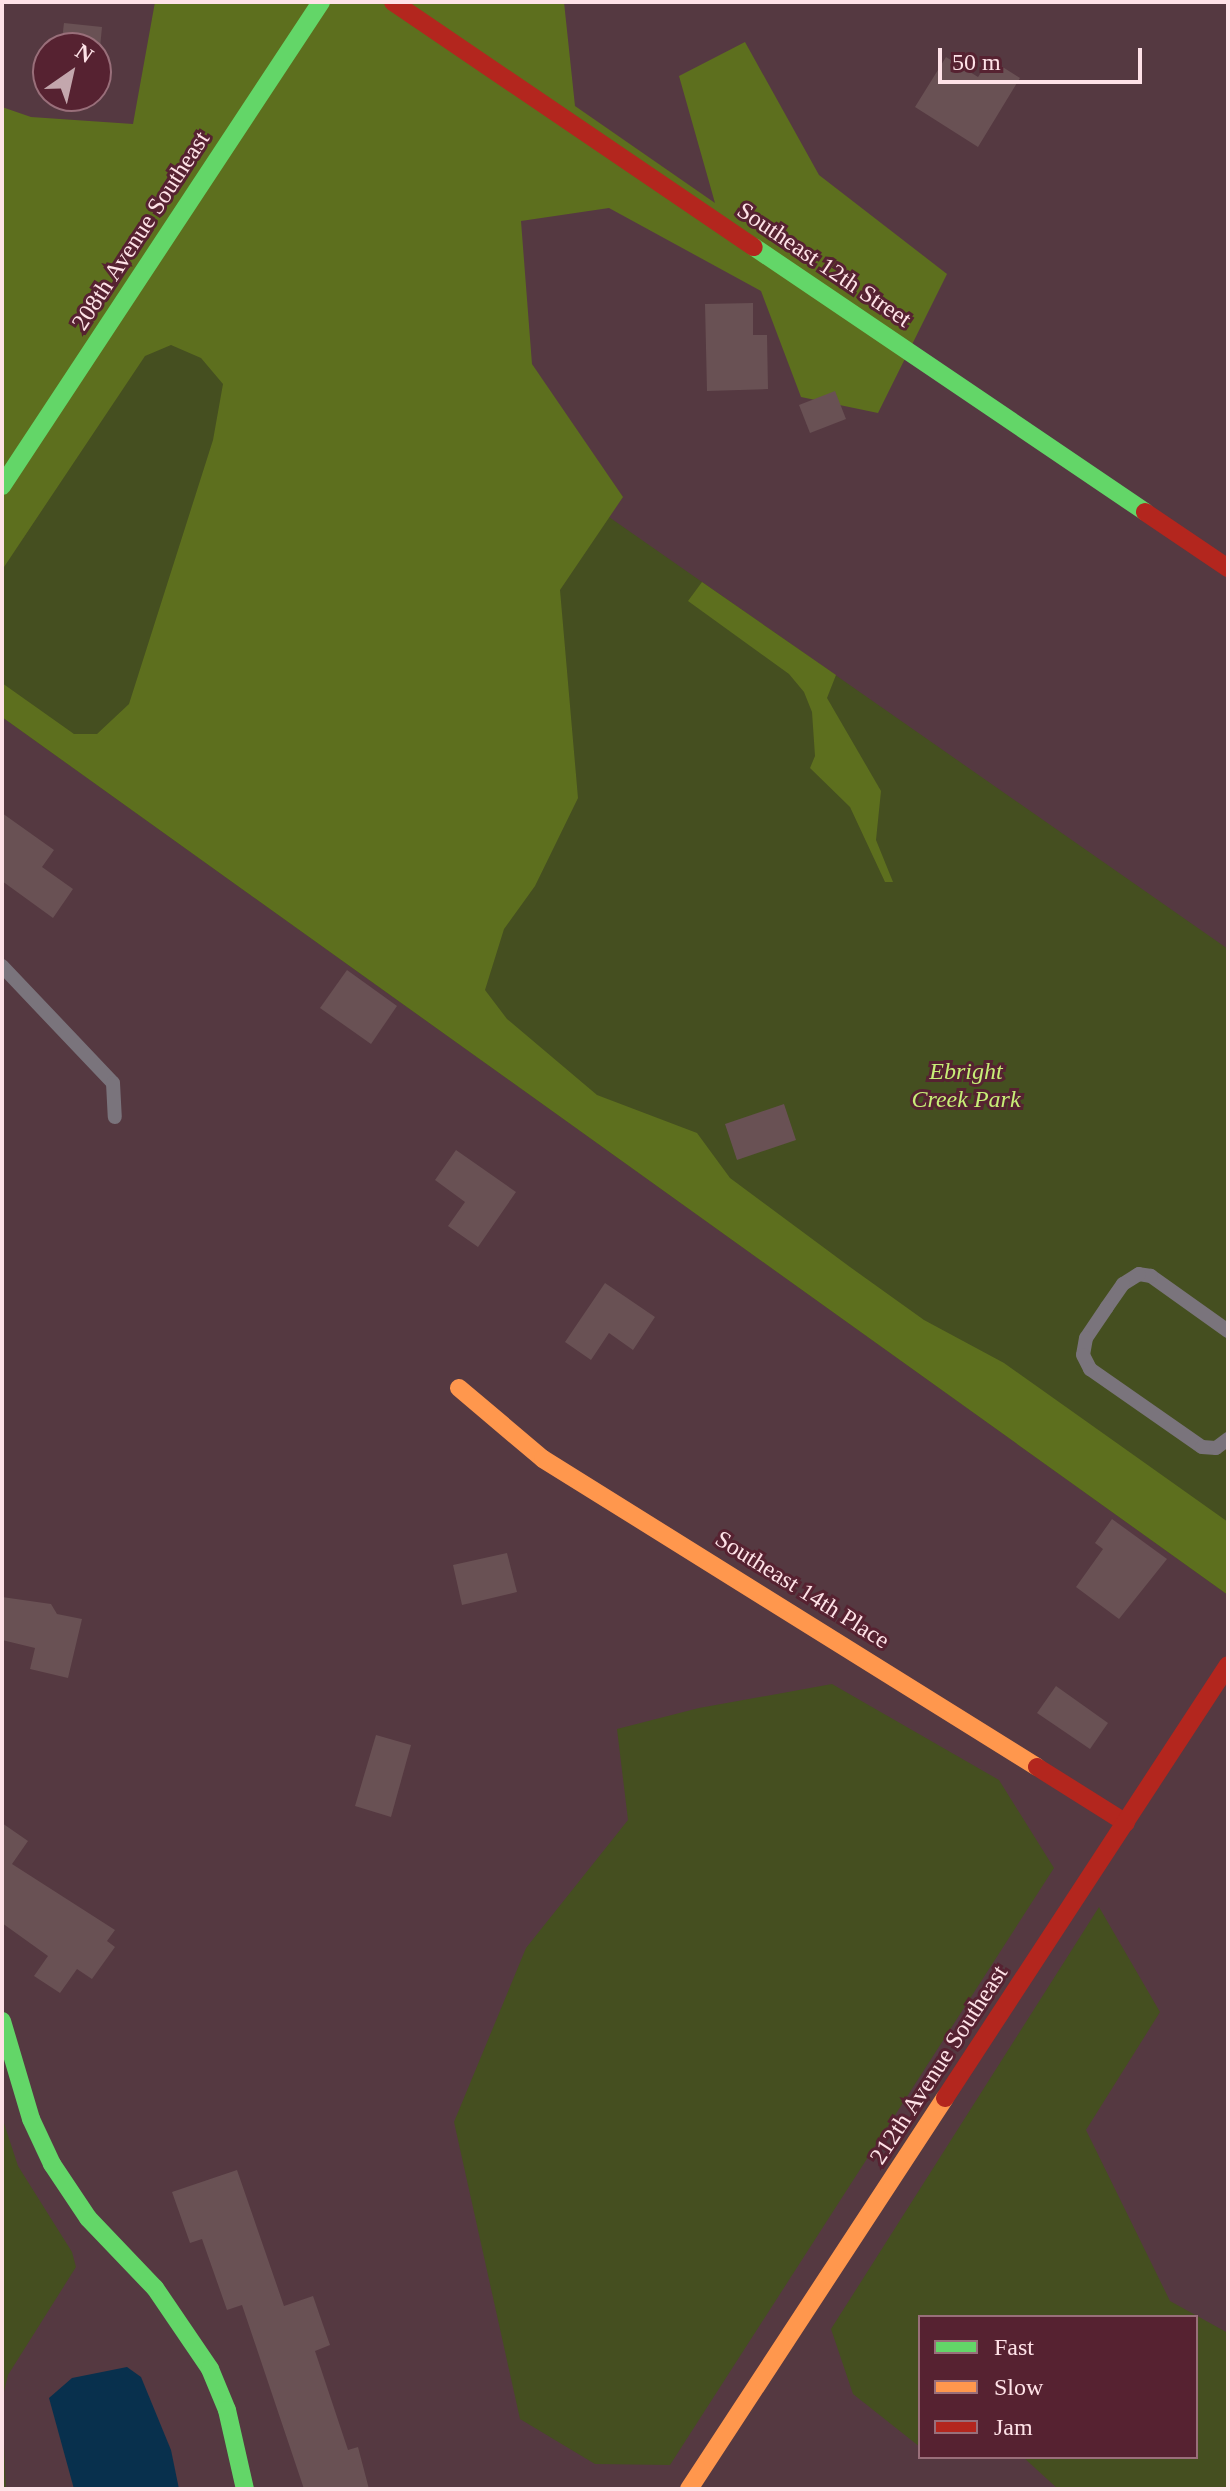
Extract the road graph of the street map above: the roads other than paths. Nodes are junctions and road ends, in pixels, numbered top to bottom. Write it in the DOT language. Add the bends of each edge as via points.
graph roads {
  1 [pos="321,2"];
  2 [pos="393,2"];
  3 [pos="2,486"];
  4 [pos="1228,568"];
  5 [pos="2,966"];
  6 [pos="115,1117"];
  7 [pos="1228,1331"];
  8 [pos="459,1388"];
  9 [pos="1228,1439"];
  10 [pos="1228,1665"];
  11 [pos="1126,1823"];
  12 [pos="2,2021"];
  13 [pos="245,2489"];
  14 [pos="689,2489"];
  1 -- 3 [label="street, 208th Avenue Southeast"];
  2 -- 4 [label="street, Southeast 12th Street"];
  5 -- 6 [label="lane" via="113,1083"];
  7 -- 9 [label="lane" via="1151,1276 1139,1274 1123,1284 1107,1307 1086,1338 1083,1355 1090,1369 1202,1447 1216,1448"];
  8 -- 11 [label="street, Southeast 14th Place" via="543,1459"];
  10 -- 11 [label="street, 212th Avenue Southeast"];
  11 -- 14 [label="street, 212th Avenue Southeast"];
  12 -- 13 [label="street" via="31,2119 52,2164 88,2218 155,2288 210,2369 227,2410"];
}
